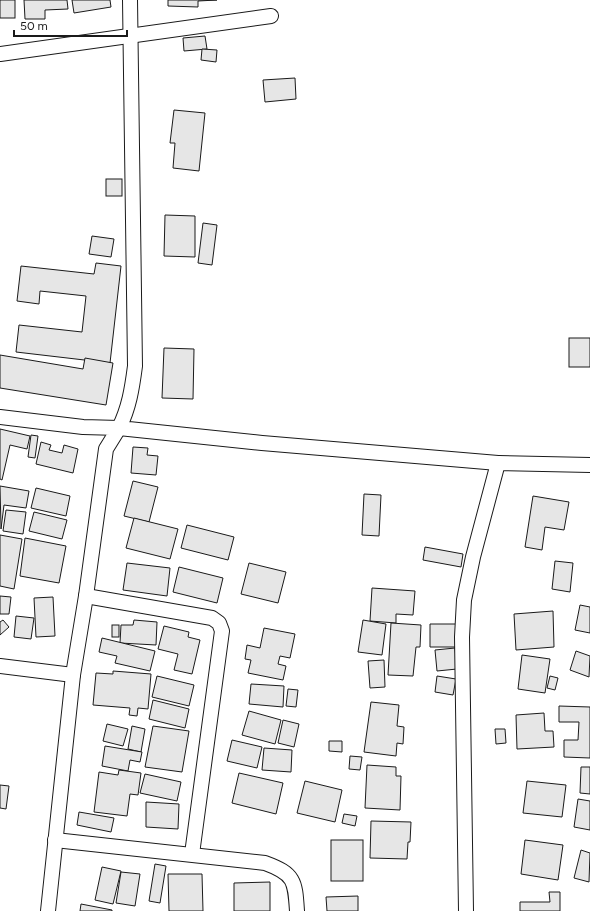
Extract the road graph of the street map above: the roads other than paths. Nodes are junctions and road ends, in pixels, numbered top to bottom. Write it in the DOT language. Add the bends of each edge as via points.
graph roads {
  1 [pos="130,0"];
  2 [pos="271,16"];
  3 [pos="130,36"];
  4 [pos="0,54"];
  5 [pos="0,417"];
  6 [pos="119,428"];
  7 [pos="498,463"];
  8 [pos="590,465"];
  9 [pos="86,596"];
  10 [pos="0,666"];
  11 [pos="73,675"];
  12 [pos="55,840"];
  13 [pos="192,854"];
  14 [pos="48,911"];
  15 [pos="297,911"];
  16 [pos="466,911"];
  1 -- 3 [label="street"];
  2 -- 3 [label="street"];
  3 -- 4 [label="street"];
  3 -- 6 [label="street" via="135,366 132,393"];
  5 -- 6 [label="street" via="83,427"];
  6 -- 7 [label="street"];
  6 -- 9 [label="street" via="106,449"];
  7 -- 8 [label="street"];
  7 -- 16 [label="street" via="474,550 464,600 462,637"];
  9 -- 11 [label="street"];
  9 -- 13 [label="street" via="212,618 222,631"];
  10 -- 11 [label="street"];
  11 -- 12 [label="street"];
  12 -- 13 [label="street"];
  12 -- 14 [label="street"];
  13 -- 15 [label="street" via="252,861 281,869 295,884"];
}
